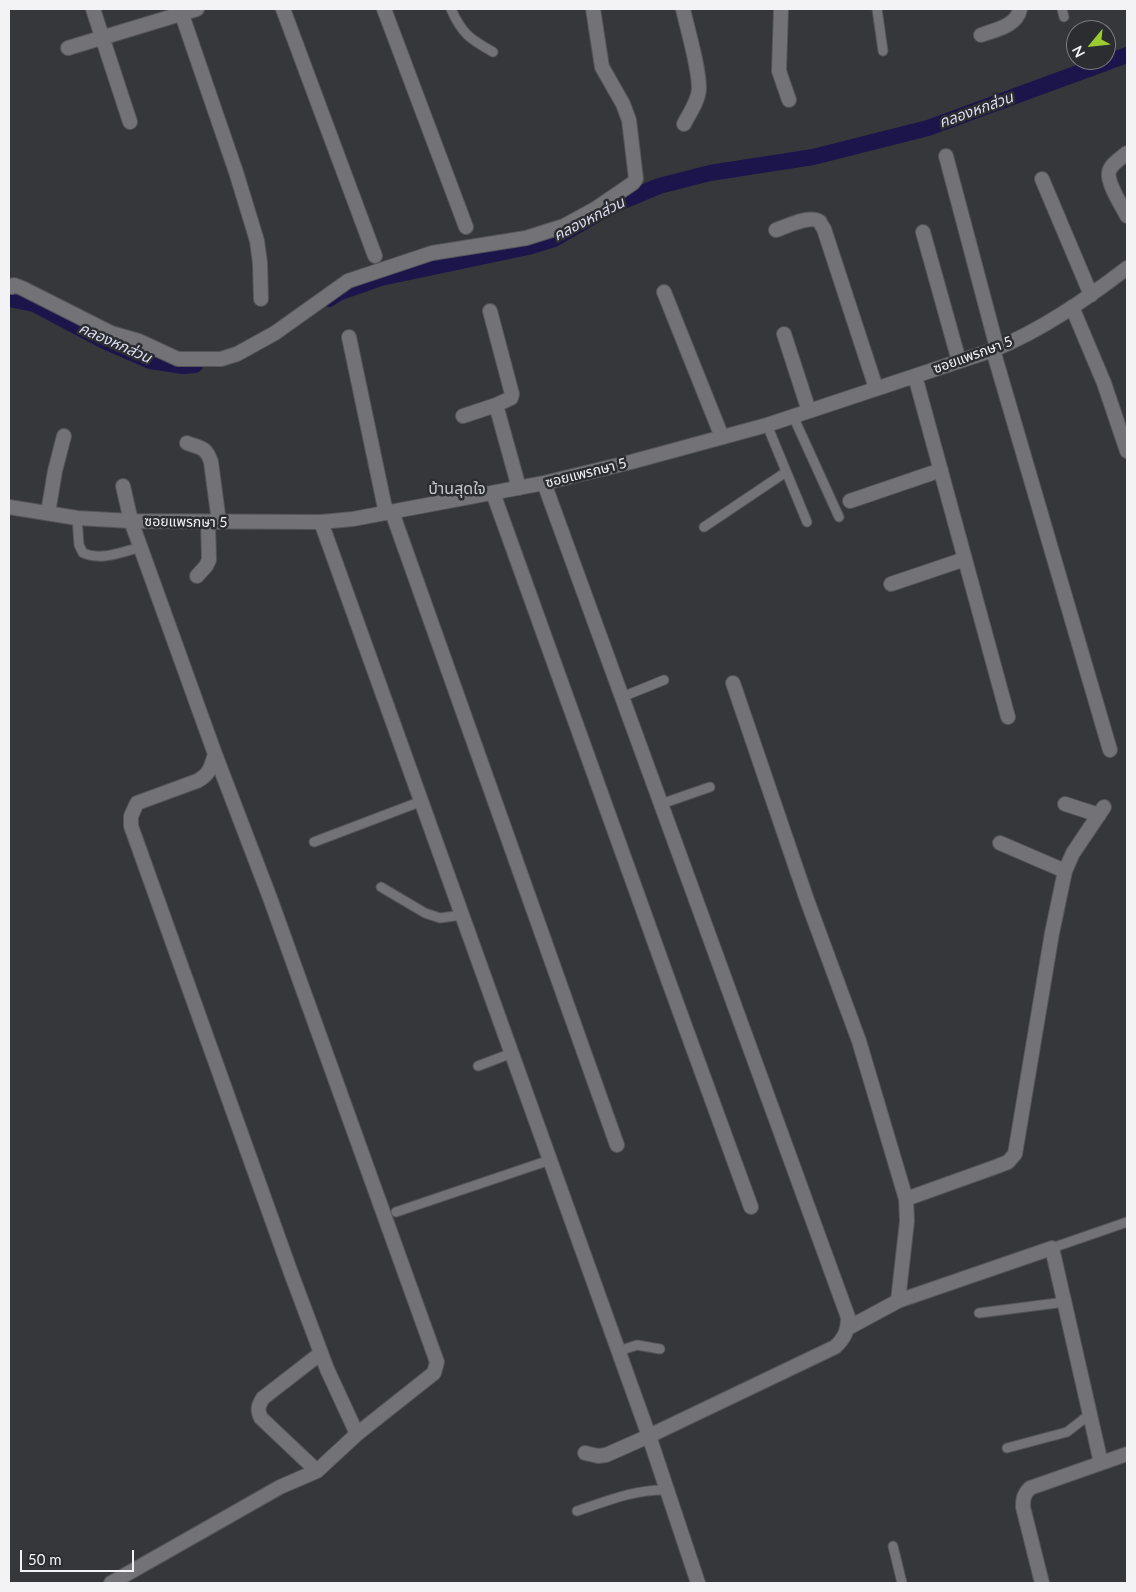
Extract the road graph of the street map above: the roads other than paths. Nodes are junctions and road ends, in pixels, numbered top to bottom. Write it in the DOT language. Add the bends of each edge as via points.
graph roads {
  1 [pos="93,9"];
  2 [pos="197,9"];
  3 [pos="283,9"];
  4 [pos="384,9"];
  5 [pos="451,9"];
  6 [pos="593,9"];
  7 [pos="683,9"];
  8 [pos="781,9"];
  9 [pos="877,9"];
  10 [pos="1020,9"];
  11 [pos="180,11"];
  12 [pos="981,35"];
  13 [pos="103,37"];
  14 [pos="68,48"];
  15 [pos="883,51"];
  16 [pos="493,52"];
  17 [pos="789,100"];
  18 [pos="130,122"];
  19 [pos="684,124"];
  20 [pos="1127,153"];
  21 [pos="946,156"];
  22 [pos="1042,179"];
  23 [pos="1127,216"];
  24 [pos="466,226"];
  25 [pos="776,230"];
  26 [pos="923,232"];
  27 [pos="374,256"];
  28 [pos="1127,268"];
  29 [pos="12,287"];
  30 [pos="664,292"];
  31 [pos="1091,295"];
  32 [pos="261,299"];
  33 [pos="1072,307"];
  34 [pos="490,311"];
  35 [pos="784,334"];
  36 [pos="349,337"];
  37 [pos="995,349"];
  38 [pos="959,361"];
  39 [pos="915,376"];
  40 [pos="876,388"];
  41 [pos="496,405"];
  42 [pos="809,411"];
  43 [pos="464,416"];
  44 [pos="792,416"];
  45 [pos="767,425"];
  46 [pos="64,436"];
  47 [pos="722,437"];
  48 [pos="187,443"];
  49 [pos="1127,452"];
  50 [pos="941,470"];
  51 [pos="786,472"];
  52 [pos="544,483"];
  53 [pos="123,486"];
  54 [pos="519,488"];
  55 [pos="493,493"];
  56 [pos="850,501"];
  57 [pos="9,507"];
  58 [pos="48,513"];
  59 [pos="389,513"];
  60 [pos="839,517"];
  61 [pos="77,518"];
  62 [pos="131,521"];
  63 [pos="213,522"];
  64 [pos="321,522"];
  65 [pos="807,522"];
  66 [pos="704,527"];
  67 [pos="141,547"];
  68 [pos="965,559"];
  69 [pos="197,576"];
  70 [pos="891,584"];
  71 [pos="664,680"];
  72 [pos="734,683"];
  73 [pos="622,696"];
  74 [pos="1008,718"];
  75 [pos="1110,750"];
  76 [pos="215,754"];
  77 [pos="710,787"];
  78 [pos="422,802"];
  79 [pos="662,804"];
  80 [pos="1065,804"];
  81 [pos="314,842"];
  82 [pos="1000,843"];
  83 [pos="1059,869"];
  84 [pos="381,886"];
  85 [pos="462,915"];
  86 [pos="512,1053"];
  87 [pos="478,1066"];
  88 [pos="617,1145"];
  89 [pos="550,1160"];
  90 [pos="906,1199"];
  91 [pos="752,1206"];
  92 [pos="396,1212"];
  93 [pos="1127,1222"];
  94 [pos="1052,1248"];
  95 [pos="898,1301"];
  96 [pos="1065,1302"];
  97 [pos="979,1313"];
  98 [pos="848,1328"];
  99 [pos="660,1349"];
  100 [pos="619,1351"];
  101 [pos="321,1353"];
  102 [pos="1090,1414"];
  103 [pos="358,1434"];
  104 [pos="649,1436"];
  105 [pos="1007,1448"];
  106 [pos="585,1453"];
  107 [pos="1127,1454"];
  108 [pos="1101,1463"];
  109 [pos="317,1471"];
  110 [pos="667,1490"];
  111 [pos="578,1511"];
  112 [pos="893,1546"];
  113 [pos="111,1583"];
  114 [pos="698,1583"];
  115 [pos="902,1583"];
  116 [pos="1042,1583"];
  1 -- 13 [label="street"];
  2 -- 11 [label="street"];
  3 -- 27 [label="street"];
  4 -- 24 [label="street"];
  5 -- 16 [label="lane" via="462,31"];
  6 -- 29 [label="street" via="602,67 629,120 636,179 595,209 564,226 526,238 432,253 348,281 275,332 237,354 221,359 178,359 139,340 111,333 22,288"];
  7 -- 19 [label="street" via="699,90"];
  8 -- 17 [label="street" via="779,71"];
  9 -- 15 [label="lane"];
  10 -- 12 [label="street" via="1008,25"];
  11 -- 13 [label="street"];
  11 -- 32 [label="street" via="252,221 260,263"];
  13 -- 14 [label="street"];
  13 -- 18 [label="street"];
  20 -- 23 [label="street" via="1114,164 1108,178"];
  21 -- 37 [label="street"];
  22 -- 31 [label="street"];
  25 -- 40 [label="street" via="805,220 820,222"];
  26 -- 38 [label="street"];
  28 -- 31 [label="street, ซอยแพรกษา 5"];
  30 -- 47 [label="street"];
  31 -- 33 [label="street, ซอยแพรกษา 5"];
  33 -- 37 [label="street, ซอยแพรกษา 5" via="1043,327"];
  33 -- 49 [label="street" via="1104,383"];
  34 -- 41 [label="street" via="512,394 511,398"];
  35 -- 42 [label="street"];
  36 -- 59 [label="street"];
  37 -- 38 [label="street, ซอยแพรกษา 5"];
  37 -- 75 [label="street"];
  38 -- 39 [label="street, ซอยแพรกษา 5"];
  39 -- 40 [label="street, ซอยแพรกษา 5"];
  39 -- 50 [label="street"];
  40 -- 42 [label="street, ซอยแพรกษา 5"];
  41 -- 43 [label="street"];
  41 -- 54 [label="street"];
  42 -- 44 [label="street, ซอยแพรกษา 5"];
  44 -- 45 [label="street, ซอยแพรกษา 5"];
  44 -- 60 [label="lane"];
  45 -- 47 [label="street, ซอยแพรกษา 5"];
  45 -- 51 [label="lane"];
  46 -- 58 [label="street" via="54,471"];
  47 -- 52 [label="street, ซอยแพรกษา 5"];
  48 -- 63 [label="street" via="204,448 211,462"];
  50 -- 56 [label="street"];
  50 -- 68 [label="street"];
  51 -- 65 [label="lane"];
  51 -- 66 [label="lane"];
  52 -- 54 [label="street, ซอยแพรกษา 5"];
  52 -- 73 [label="street"];
  53 -- 62 [label="street"];
  54 -- 55 [label="street, ซอยแพรกษา 5"];
  55 -- 59 [label="street, ซอยแพรกษา 5"];
  55 -- 91 [label="street"];
  57 -- 58 [label="street, ซอยแพรกษา 5"];
  58 -- 61 [label="street, ซอยแพรกษา 5"];
  59 -- 64 [label="street, ซอยแพรกษา 5"];
  59 -- 88 [label="street"];
  61 -- 62 [label="street, ซอยแพรกษา 5"];
  61 -- 67 [label="lane" via="78,545 83,553 110,555"];
  62 -- 63 [label="street, ซอยแพรกษา 5"];
  62 -- 67 [label="street"];
  63 -- 64 [label="street, ซอยแพรกษา 5"];
  63 -- 69 [label="street" via="209,560"];
  64 -- 78 [label="street"];
  67 -- 76 [label="street"];
  68 -- 70 [label="street"];
  68 -- 74 [label="street"];
  71 -- 73 [label="lane"];
  72 -- 90 [label="street" via="807,900 859,1041"];
  73 -- 79 [label="street"];
  76 -- 101 [label="street" via="206,777 137,803 131,816 131,826"];
  76 -- 103 [label="street" via="437,1362 434,1373"];
  77 -- 79 [label="lane"];
  78 -- 81 [label="lane"];
  78 -- 85 [label="street"];
  79 -- 98 [label="street" via="845,1307"];
  80 -- 83 [label="street" via="1102,811"];
  82 -- 83 [label="street"];
  83 -- 90 [label="street" via="1052,933 1015,1154 1008,1162"];
  84 -- 85 [label="lane" via="440,918"];
  85 -- 86 [label="street"];
  86 -- 87 [label="lane"];
  86 -- 89 [label="street"];
  89 -- 92 [label="lane"];
  89 -- 100 [label="street"];
  90 -- 95 [label="street" via="907,1221"];
  93 -- 94 [label="lane"];
  94 -- 95 [label="street"];
  94 -- 96 [label="street"];
  95 -- 98 [label="street"];
  96 -- 97 [label="lane"];
  96 -- 102 [label="street"];
  98 -- 104 [label="street" via="835,1346"];
  99 -- 100 [label="lane" via="637,1345"];
  100 -- 104 [label="street"];
  101 -- 103 [label="street"];
  101 -- 109 [label="street" via="263,1398 258,1406 261,1418"];
  102 -- 105 [label="lane" via="1067,1432"];
  102 -- 108 [label="street"];
  103 -- 109 [label="street"];
  104 -- 106 [label="street" via="606,1455"];
  104 -- 110 [label="street"];
  107 -- 108 [label="street"];
  108 -- 116 [label="street" via="1030,1488 1023,1497"];
  109 -- 113 [label="street" via="257,1500"];
  110 -- 111 [label="lane" via="632,1492"];
  110 -- 114 [label="street"];
  112 -- 115 [label="lane"];
}
